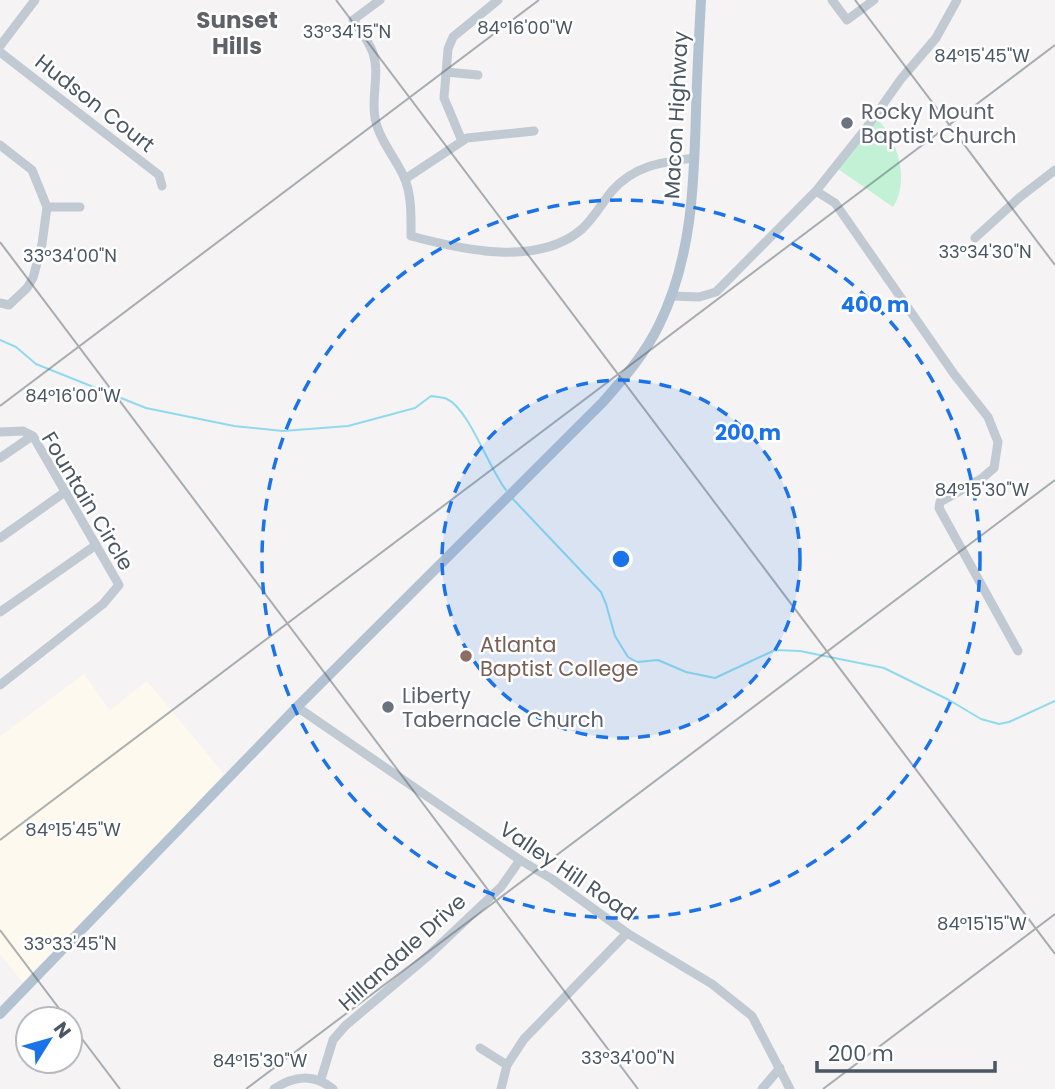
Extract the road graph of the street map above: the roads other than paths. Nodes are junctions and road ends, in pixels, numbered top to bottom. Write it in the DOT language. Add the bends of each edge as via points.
graph roads {
  1 [pos="35,0"];
  2 [pos="380,0"];
  3 [pos="498,0"];
  4 [pos="701,0"];
  5 [pos="832,0"];
  6 [pos="874,0"];
  7 [pos="957,0"];
  8 [pos="0,46"];
  9 [pos="0,52"];
  10 [pos="446,72"];
  11 [pos="478,75"];
  12 [pos="534,131"];
  13 [pos="462,141"];
  14 [pos="0,145"];
  15 [pos="694,158"];
  16 [pos="1055,170"];
  17 [pos="405,179"];
  18 [pos="162,186"];
  19 [pos="816,191"];
  20 [pos="47,207"];
  21 [pos="80,207"];
  22 [pos="975,238"];
  23 [pos="671,296"];
  24 [pos="0,303"];
  25 [pos="0,432"];
  26 [pos="32,436"];
  27 [pos="0,458"];
  28 [pos="65,492"];
  29 [pos="0,538"];
  30 [pos="96,545"];
  31 [pos="0,612"];
  32 [pos="1018,651"];
  33 [pos="0,685"];
  34 [pos="297,707"];
  35 [pos="520,860"];
  36 [pos="627,933"];
  37 [pos="0,1014"];
  38 [pos="480,1048"];
  39 [pos="507,1065"];
  40 [pos="780,1068"];
  41 [pos="321,1079"];
  42 [pos="274,1089"];
  43 [pos="333,1089"];
  44 [pos="501,1089"];
  45 [pos="762,1089"];
  46 [pos="790,1089"];
  1 -- 8 [label="street"];
  2 -- 17 [label="street" via="353,20 375,61 373,94 380,135"];
  3 -- 10 [label="street" via="453,37"];
  4 -- 15 [label="main road, Macon Highway"];
  5 -- 6 [label="street" via="847,20"];
  7 -- 19 [label="street" via="936,38"];
  9 -- 18 [label="street, Hudson Court" via="159,175"];
  10 -- 11 [label="street"];
  10 -- 13 [label="street" via="444,98"];
  12 -- 13 [label="street"];
  13 -- 17 [label="street"];
  14 -- 20 [label="street" via="32,170"];
  15 -- 17 [label="street" via="636,171 622,180 583,228 536,251 500,252 411,236"];
  15 -- 23 [label="main road, Macon Highway" via="688,232"];
  16 -- 22 [label="street"];
  19 -- 23 [label="street" via="716,292"];
  19 -- 32 [label="street" via="835,203 988,417 998,442 994,468 940,502 939,508"];
  20 -- 21 [label="street"];
  20 -- 24 [label="street" via="33,278 9,305"];
  23 -- 34 [label="main road, Macon Highway" via="646,347 603,402"];
  25 -- 26 [label="street, Fountain Circle" via="23,431"];
  26 -- 27 [label="street"];
  26 -- 28 [label="street, Fountain Circle"];
  28 -- 29 [label="street"];
  28 -- 30 [label="street, Fountain Circle"];
  30 -- 31 [label="street"];
  30 -- 33 [label="street, Fountain Circle" via="119,585 103,604"];
  34 -- 35 [label="street, Valley Hill Road"];
  34 -- 37 [label="main road, Macon Highway"];
  35 -- 36 [label="street, Valley Hill Road"];
  35 -- 41 [label="street, Hillandale Drive" via="501,887 345,1026 333,1040"];
  36 -- 39 [label="street" via="524,1039"];
  36 -- 40 [label="street, Valley Hill Road" via="712,984 752,1016"];
  38 -- 39 [label="street"];
  39 -- 44 [label="street"];
  40 -- 45 [label="street"];
  40 -- 46 [label="street, Valley Hill Road"];
  41 -- 42 [label="street" via="294,1079"];
  41 -- 43 [label="street"];
}
